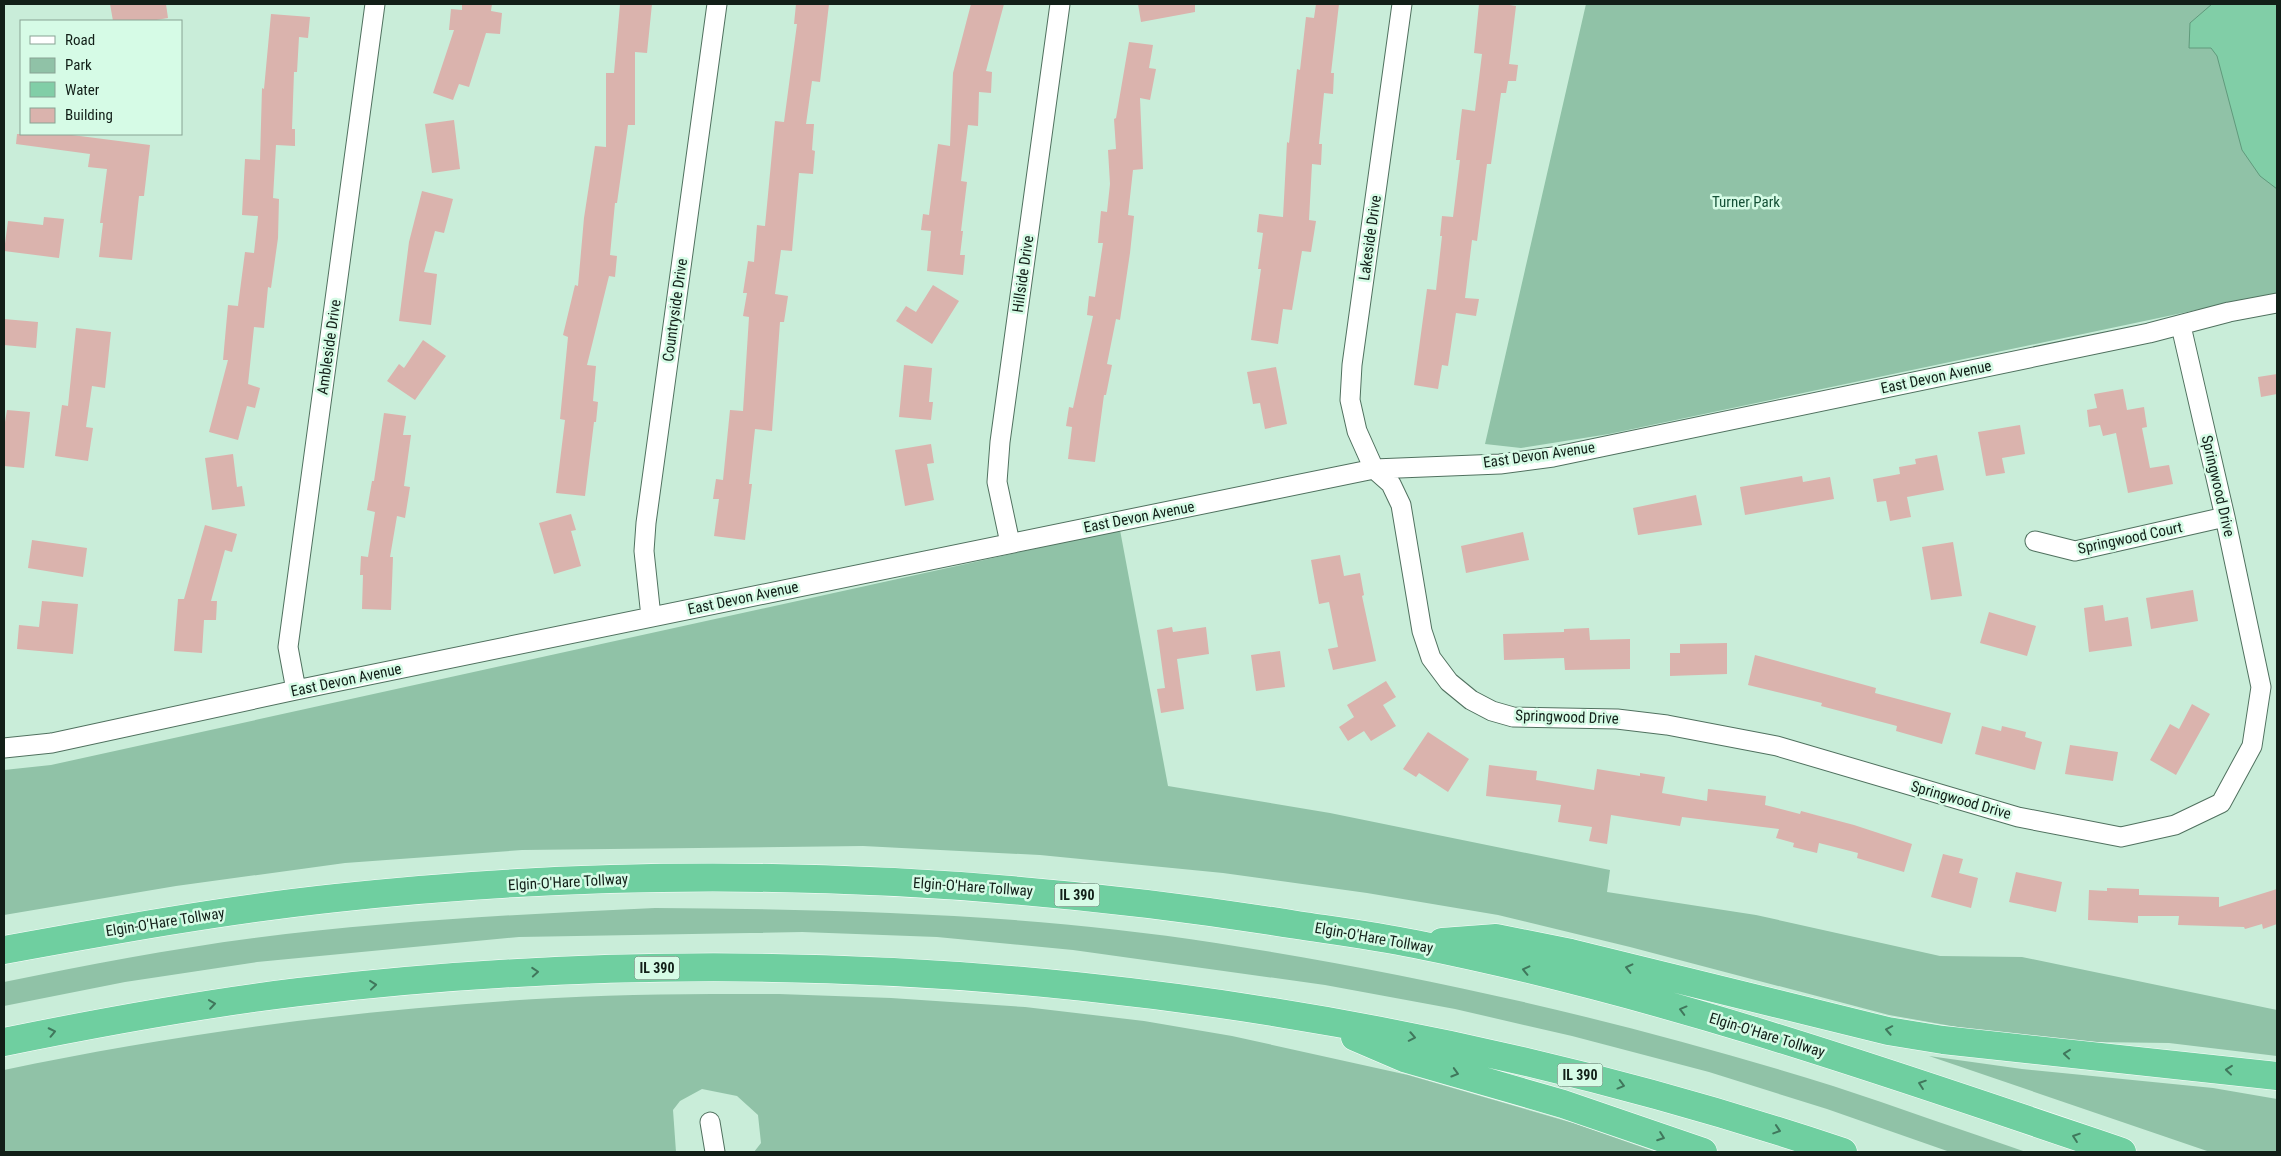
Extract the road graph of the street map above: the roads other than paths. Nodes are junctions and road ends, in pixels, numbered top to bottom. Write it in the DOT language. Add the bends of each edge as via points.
graph roads {
  1 [pos="375,4"];
  2 [pos="718,4"];
  3 [pos="1060,4"];
  4 [pos="1402,4"];
  5 [pos="2277,304"];
  6 [pos="2181,326"];
  7 [pos="1374,469"];
  8 [pos="2226,517"];
  9 [pos="2035,541"];
  10 [pos="1010,543"];
  11 [pos="651,617"];
  12 [pos="296,690"];
  13 [pos="4,748"];
  14 [pos="1415,944"];
  15 [pos="4,950"];
  16 [pos="1312,1018"];
  17 [pos="4,1042"];
  18 [pos="2277,1076"];
  19 [pos="710,1122"];
  20 [pos="715,1152"];
  21 [pos="1703,1152"];
  22 [pos="1843,1152"];
  23 [pos="2122,1152"];
  1 -- 12 [label="street, Ambleside Drive" via="288,647"];
  2 -- 11 [label="street, Countryside Drive" via="646,523 644,551"];
  3 -- 10 [label="street, Hillside Drive" via="1000,442 997,482"];
  4 -- 7 [label="street, Lakeside Drive" via="1351,382 1350,400 1356,431"];
  5 -- 6 [label="street, East Devon Avenue" via="2229,312"];
  6 -- 7 [label="street, East Devon Avenue" via="1553,457 1500,464"];
  6 -- 8 [label="street, Springwood Drive"];
  7 -- 8 [label="street, Springwood Drive" via="1391,484 1400,505 1422,631 1432,658 1449,682 1471,700 1492,711 1513,717 1625,720 1667,725 1777,746 2018,817 2121,837 2175,825 2221,803 2252,746 2261,687"];
  7 -- 10 [label="street, East Devon Avenue"];
  8 -- 9 [label="street, Springwood Court" via="2075,551"];
  10 -- 11 [label="street, East Devon Avenue"];
  11 -- 12 [label="street, East Devon Avenue"];
  12 -- 13 [label="street, East Devon Avenue" via="52,743"];
  14 -- 15 [label="highway, Elgin-O'Hare Tollway / IL 390" via="1096,896 854,880 622,878 469,886 335,898 167,920"];
  18 -- 14 [label="highway, one-way" via="1972,1043 1888,1030 1496,938"];
  23 -- 14 [label="highway, Elgin-O'Hare Tollway / IL 390, one-way" via="1884,1071 1690,1011"];
  17 -- 16 [label="highway, IL 390, one-way" via="190,1008 300,992 553,971 677,968 798,968 1036,981 1176,996"];
  16 -- 21 [label="highway, one-way" via="1404,1058 1562,1104"];
  16 -- 22 [label="highway, IL 390, one-way" via="1568,1072 1755,1123"];
  19 -- 20 [label="street"];
}
